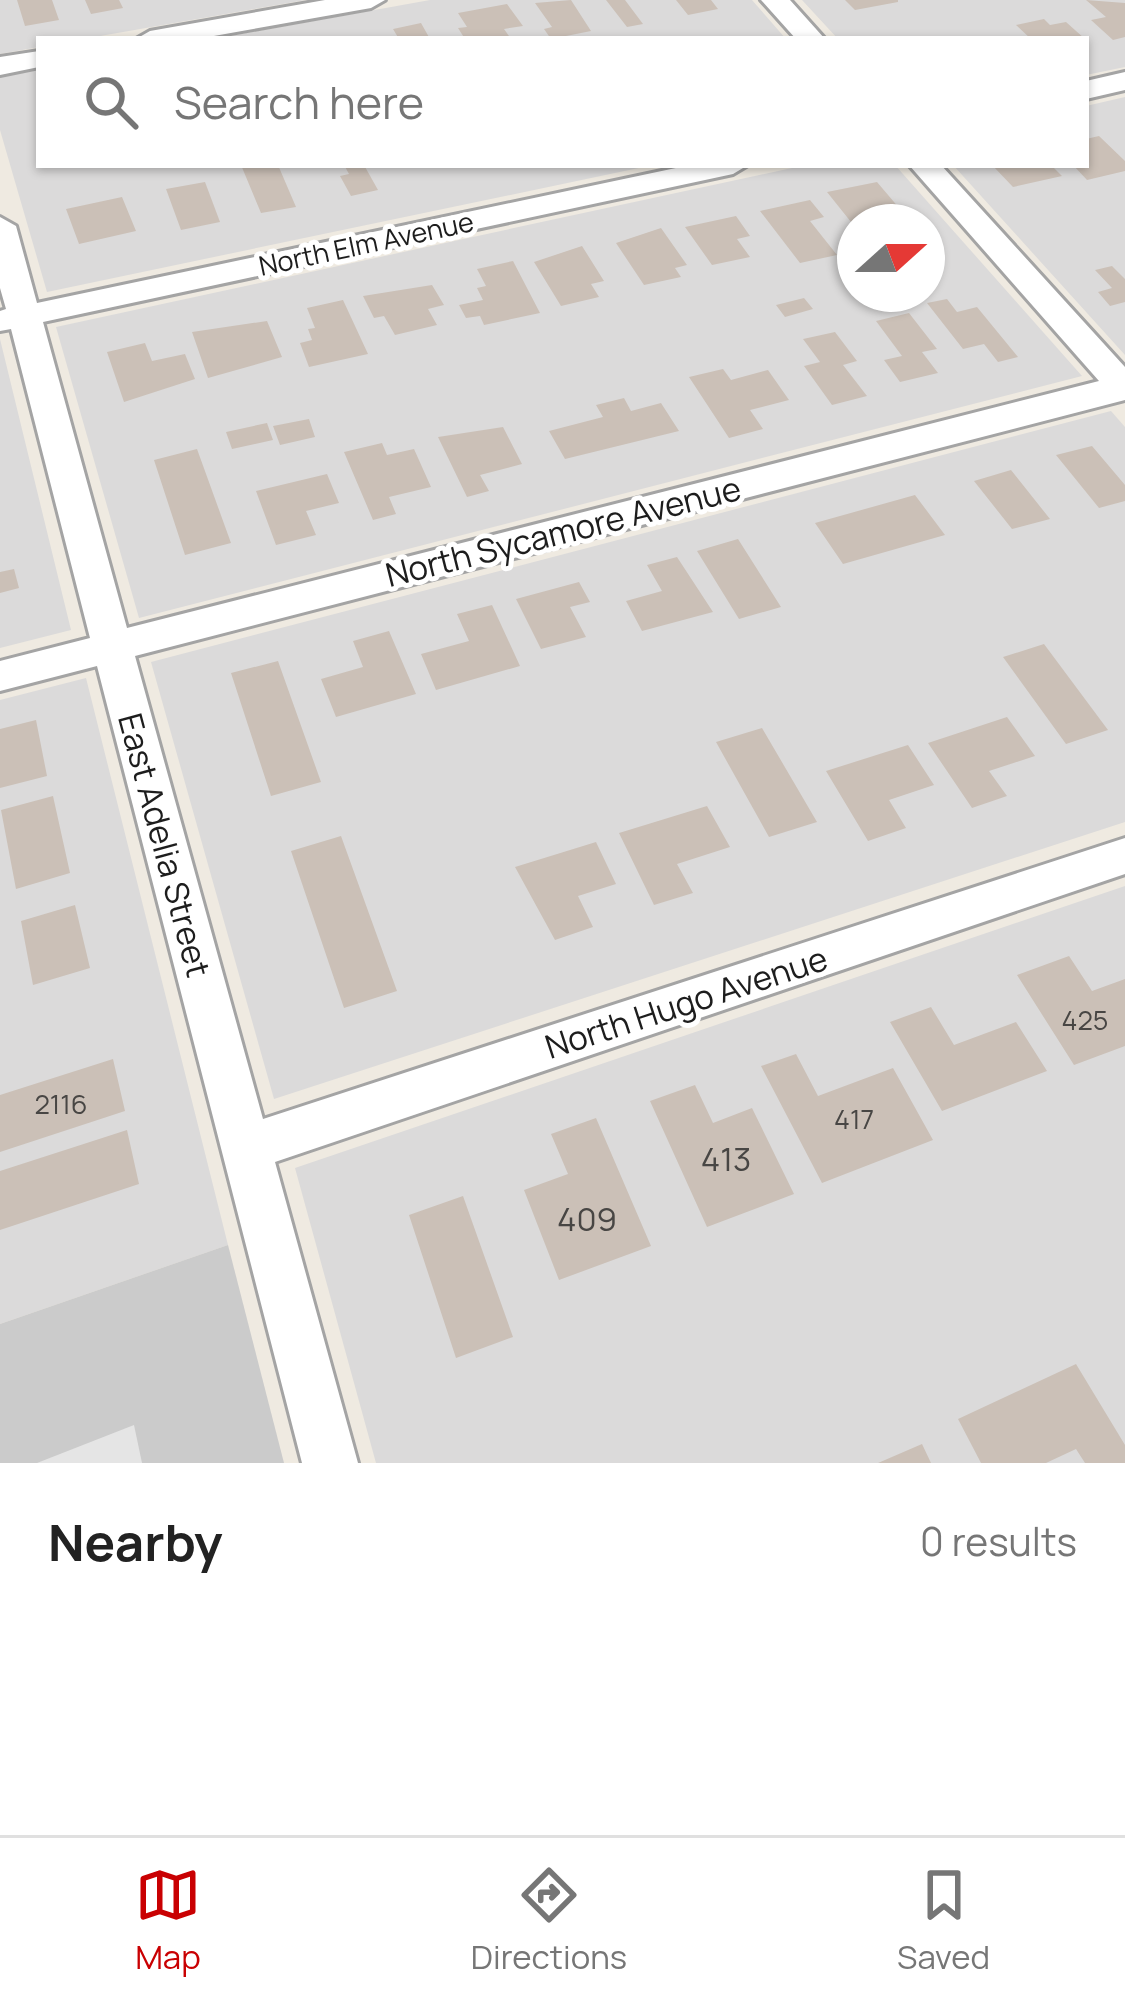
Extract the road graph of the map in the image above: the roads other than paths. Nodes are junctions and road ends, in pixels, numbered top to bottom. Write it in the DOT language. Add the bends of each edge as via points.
graph roads {
  1 [pos="371,0"];
  2 [pos="776,0"];
  3 [pos="167,36"];
  4 [pos="808,36"];
  5 [pos="36,60"];
  6 [pos="0,66"];
  7 [pos="1125,81"];
  8 [pos="1089,89"];
  9 [pos="719,168"];
  10 [pos="927,168"];
  11 [pos="0,226"];
  12 [pos="12,319"];
  13 [pos="1124,387"];
  14 [pos="112,647"];
  15 [pos="0,676"];
  16 [pos="1125,856"];
  17 [pos="246,1148"];
  18 [pos="330,1463"];
  1 -- 3 [label="street"];
  2 -- 4 [label="street"];
  5 -- 6 [label="street"];
  7 -- 8 [label="street"];
  9 -- 12 [label="street, North Elm Avenue"];
  10 -- 13 [label="street"];
  11 -- 12 [label="street, East Adelia Street"];
  12 -- 14 [label="street, East Adelia Street"];
  13 -- 14 [label="street, North Sycamore Avenue"];
  14 -- 15 [label="street, North Sycamore Avenue"];
  14 -- 17 [label="street, East Adelia Street"];
  16 -- 17 [label="street, North Hugo Avenue"];
  17 -- 18 [label="street, East Adelia Street"];
}
